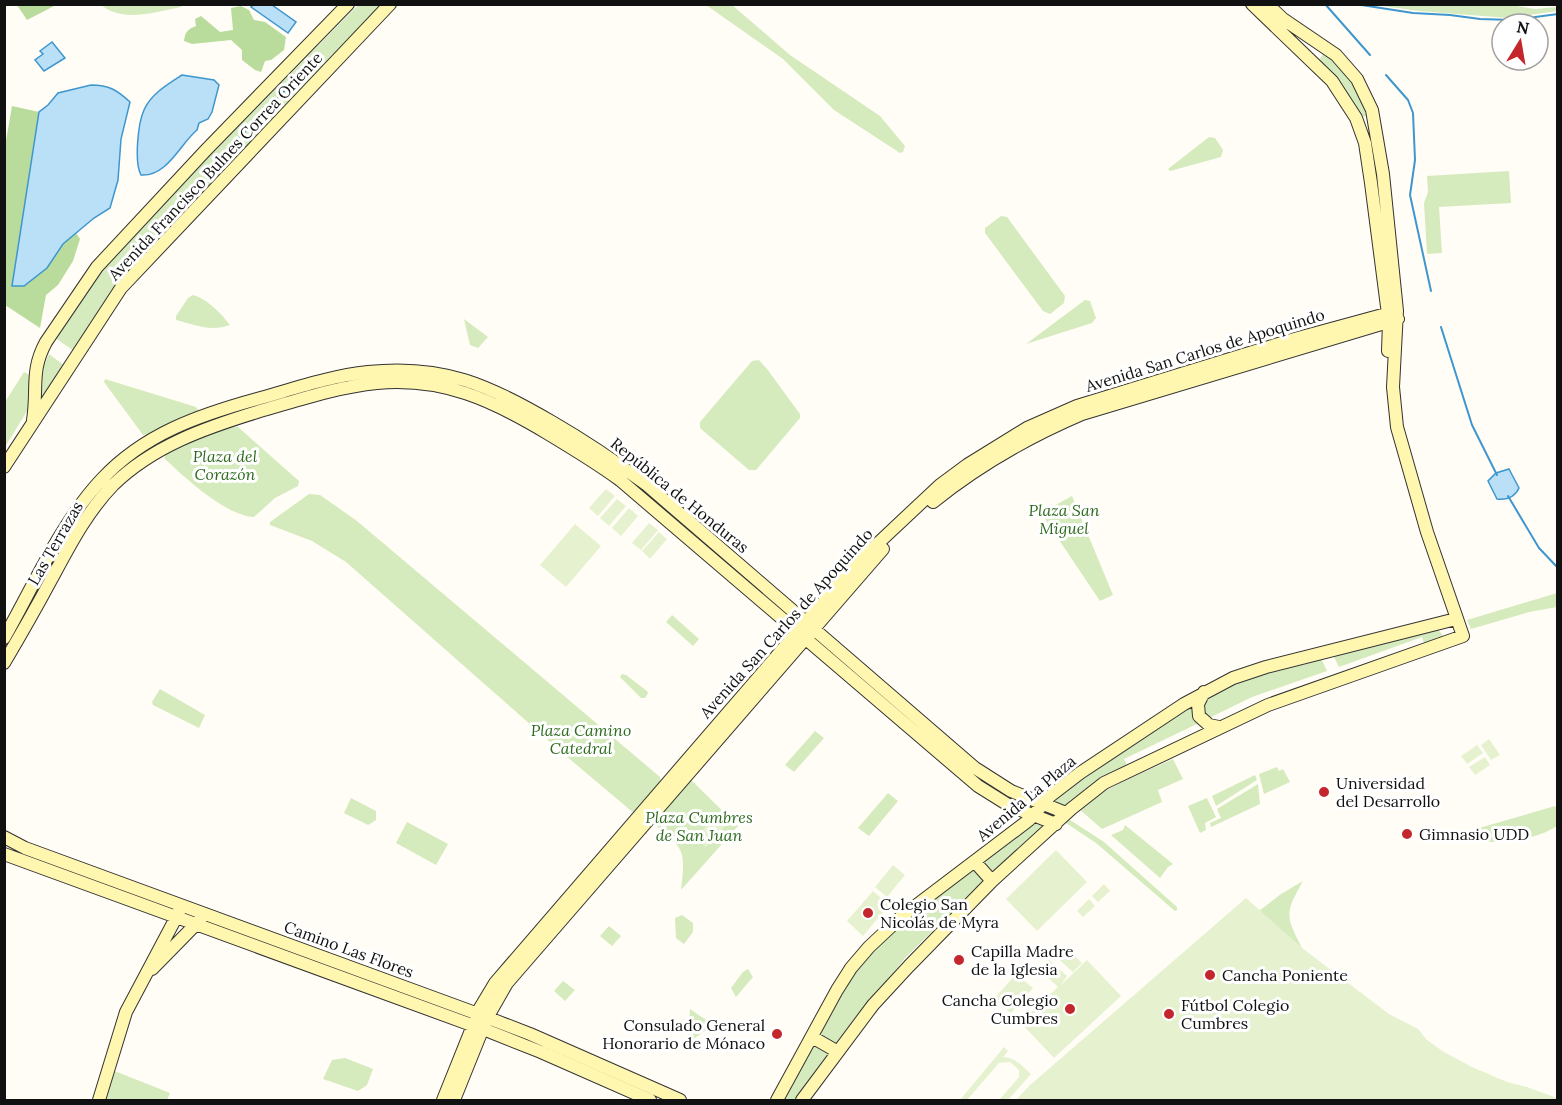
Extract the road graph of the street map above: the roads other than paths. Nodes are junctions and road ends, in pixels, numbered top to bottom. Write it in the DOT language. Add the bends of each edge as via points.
graph roads {
  1 [pos="348,4"];
  2 [pos="1252,4"];
  3 [pos="1267,4"];
  4 [pos="388,5"];
  5 [pos="1328,48"];
  6 [pos="1313,63"];
  7 [pos="1372,110"];
  8 [pos="1356,118"];
  9 [pos="1379,196"];
  10 [pos="1393,316"];
  11 [pos="32,424"];
  12 [pos="149,449"];
  13 [pos="4,467"];
  14 [pos="98,492"];
  15 [pos="1452,620"];
  16 [pos="1424,627"];
  17 [pos="806,630"];
  18 [pos="4,638"];
  19 [pos="1429,647"];
  20 [pos="4,663"];
  21 [pos="1204,692"];
  22 [pos="1220,727"];
  23 [pos="1042,804"];
  24 [pos="1066,813"];
  25 [pos="1034,815"];
  26 [pos="1056,824"];
  27 [pos="4,837"];
  28 [pos="4,854"];
  29 [pos="975,862"];
  30 [pos="992,881"];
  31 [pos="179,911"];
  32 [pos="201,919"];
  33 [pos="143,978"];
  34 [pos="480,1021"];
  35 [pos="812,1037"];
  36 [pos="838,1052"];
  37 [pos="99,1101"];
  38 [pos="443,1101"];
  39 [pos="454,1101"];
  40 [pos="650,1101"];
  41 [pos="680,1101"];
  42 [pos="777,1101"];
  43 [pos="802,1101"];
  1 -- 11 [label="street, Avenida Francisco Bulnes Correa Oriente" via="97,267 46,342 35,372"];
  2 -- 6 [label="street"];
  3 -- 5 [label="street"];
  4 -- 11 [label="street, Avenida Francisco Bulnes Correa Oriente" via="121,288"];
  5 -- 6 [label="street" via="1318,53"];
  5 -- 7 [label="street" via="1357,79"];
  6 -- 8 [label="street" via="1340,91"];
  7 -- 8 [label="street" via="1367,118"];
  7 -- 9 [label="street" via="1379,139"];
  8 -- 9 [label="street"];
  9 -- 10 [label="street"];
  10 -- 15 [label="street" via="1386,393 1391,428 1421,534"];
  10 -- 17 [label="street, Avenida San Carlos de Apoquindo" via="1122,391 1027,428 940,485 857,563"];
  11 -- 13 [label="street, Avenida Francisco Bulnes Correa Oriente"];
  12 -- 14 [label="street, Las Terrazas" via="123,476"];
  12 -- 17 [label="street, República de Honduras" via="193,419 329,386 365,372 407,370 458,378 502,394 586,441 631,472"];
  14 -- 18 [label="street, Las Terrazas" via="68,524"];
  14 -- 20 [label="street, Las Terrazas"];
  15 -- 16 [label="street, Avenida La Plaza"];
  15 -- 19 [label="street" via="1459,637"];
  16 -- 19 [label="street" via="1431,638"];
  16 -- 21 [label="street, Avenida La Plaza" via="1251,672"];
  17 -- 23 [label="street, República de Honduras" via="975,768 1011,791"];
  17 -- 25 [label="street, República de Honduras" via="978,786 1010,806"];
  17 -- 34 [label="street, Avenida San Carlos de Apoquindo" via="514,959 491,988"];
  19 -- 22 [label="street" via="1268,705"];
  21 -- 22 [label="street" via="1198,704 1199,716 1209,725"];
  21 -- 23 [label="street, Avenida La Plaza" via="1080,773"];
  22 -- 24 [label="street" via="1104,783"];
  23 -- 24 [label="street, República de Honduras"];
  23 -- 25 [label="street, Avenida La Plaza"];
  24 -- 26 [label="street"];
  25 -- 26 [label="street, República de Honduras"];
  25 -- 29 [label="street, Avenida La Plaza"];
  26 -- 30 [label="street"];
  27 -- 31 [label="street, Camino Las Flores"];
  28 -- 31 [label="street, Camino Las Flores"];
  29 -- 30 [label="street"];
  29 -- 35 [label="street, Avenida La Plaza" via="869,947 840,984"];
  30 -- 36 [label="street" via="873,1005"];
  31 -- 32 [label="street, Camino Las Flores"];
  31 -- 33 [label="street"];
  32 -- 33 [label="street"];
  32 -- 34 [label="street, Camino Las Flores"];
  33 -- 37 [label="street" via="120,1027"];
  34 -- 38 [label="street, Avenida San Carlos de Apoquindo"];
  34 -- 39 [label="street, Avenida San Carlos de Apoquindo"];
  34 -- 40 [label="street, Camino Las Flores"];
  34 -- 41 [label="street, Camino Las Flores" via="541,1039"];
  35 -- 36 [label="street"];
  35 -- 42 [label="street, Avenida La Plaza"];
  36 -- 43 [label="street"];
}
